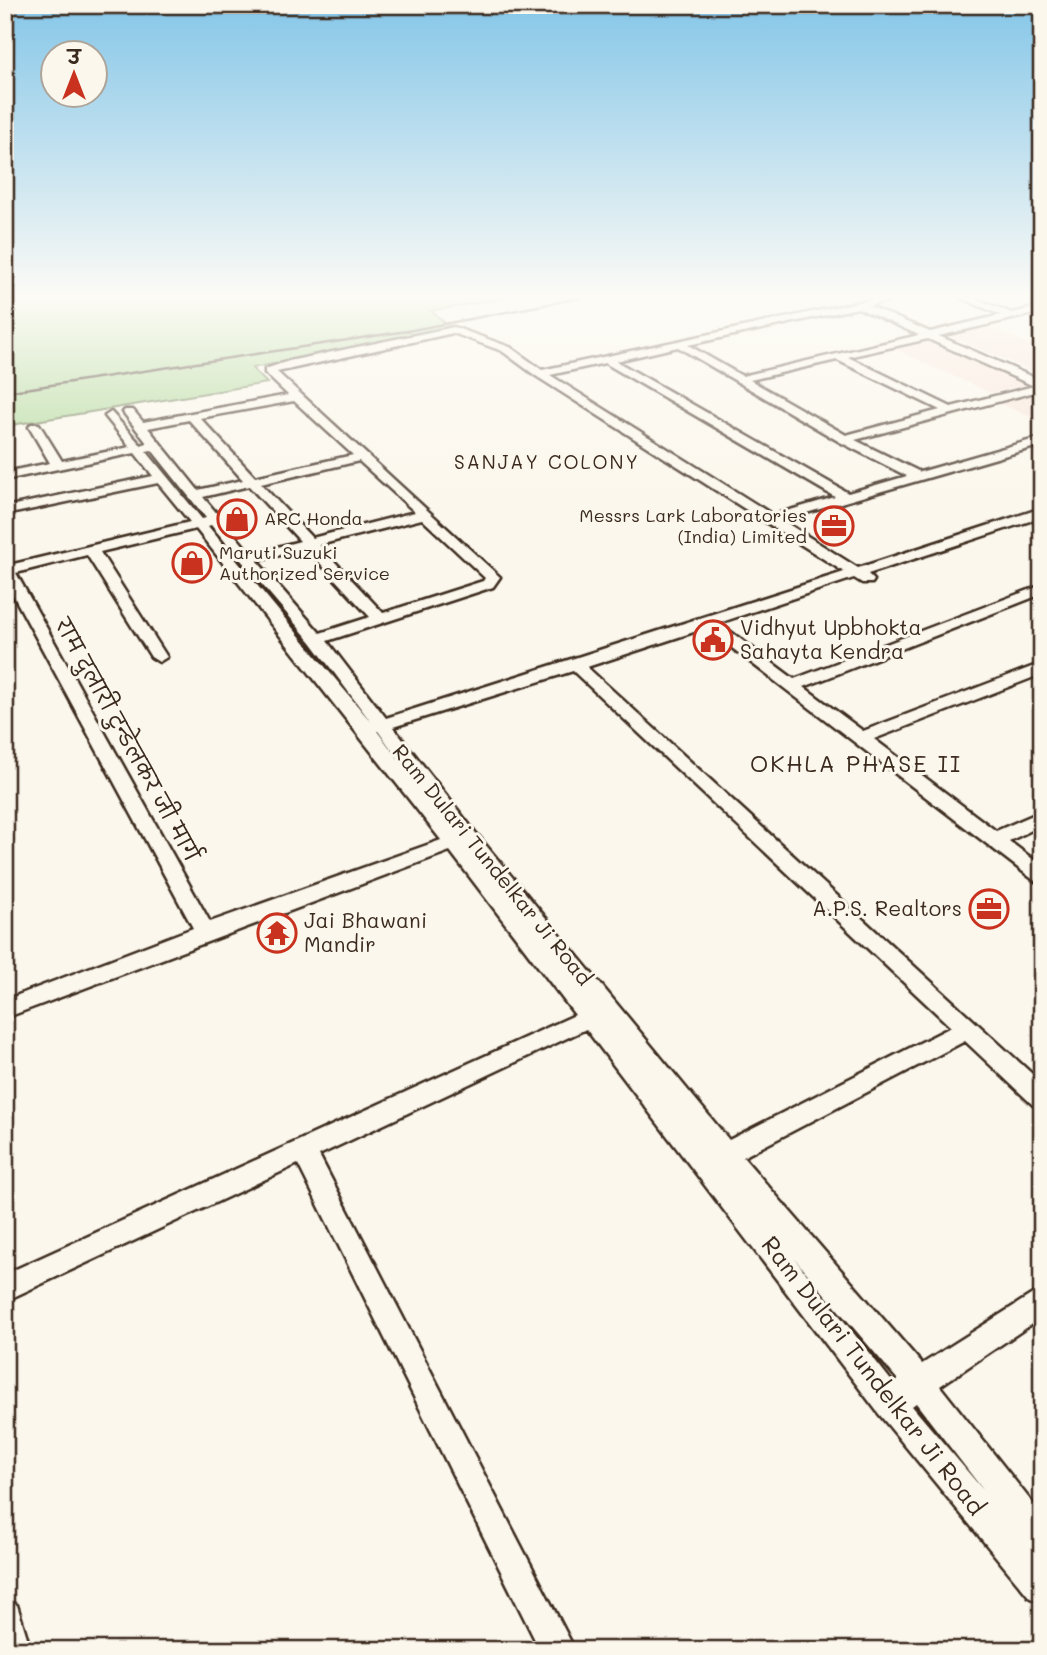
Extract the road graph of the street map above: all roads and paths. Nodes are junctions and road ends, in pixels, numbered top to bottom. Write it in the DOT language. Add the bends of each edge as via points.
graph roads {
  1 [pos="275,375"];
  2 [pos="542,375"];
  3 [pos="633,375"];
  4 [pos="734,375"];
  5 [pos="758,375"];
  6 [pos="876,375"];
  7 [pos="1019,375"];
  8 [pos="741,379"];
  9 [pos="1042,386"];
  10 [pos="295,397"];
  11 [pos="950,411"];
  12 [pos="129,412"];
  13 [pos="111,416"];
  14 [pos="191,416"];
  15 [pos="140,426"];
  16 [pos="35,427"];
  17 [pos="844,439"];
  18 [pos="1042,441"];
  19 [pos="155,445"];
  20 [pos="138,449"];
  21 [pos="359,457"];
  22 [pos="58,465"];
  23 [pos="5,476"];
  24 [pos="919,477"];
  25 [pos="162,478"];
  26 [pos="251,482"];
  27 [pos="195,495"];
  28 [pos="846,498"];
  29 [pos="5,511"];
  30 [pos="1042,512"];
  31 [pos="424,514"];
  32 [pos="772,519"];
  33 [pos="206,520"];
  34 [pos="1042,522"];
  35 [pos="309,543"];
  36 [pos="91,550"];
  37 [pos="247,559"];
  38 [pos="6,569"];
  39 [pos="862,577"];
  40 [pos="1042,589"];
  41 [pos="379,618"];
  42 [pos="714,625"];
  43 [pos="317,639"];
  44 [pos="159,657"];
  45 [pos="1042,668"];
  46 [pos="580,669"];
  47 [pos="792,686"];
  48 [pos="377,732"];
  49 [pos="861,738"];
  50 [pos="1042,817"];
  51 [pos="461,840"];
  52 [pos="994,840"];
  53 [pos="1042,876"];
  54 [pos="205,932"];
  55 [pos="5,1009"];
  56 [pos="598,1014"];
  57 [pos="966,1030"];
  58 [pos="1042,1098"];
  59 [pos="304,1150"];
  60 [pos="717,1159"];
  61 [pos="5,1288"];
  62 [pos="1042,1301"];
  63 [pos="920,1384"];
  64 [pos="890,1403"];
  65 [pos="1042,1541"];
  66 [pos="1042,1587"];
  67 [pos="5,1617"];
  68 [pos="14,1650"];
  69 [pos="558,1650"];
  1 -- 10 [label="street"];
  2 -- 32 [label="street"];
  3 -- 28 [label="street"];
  4 -- 8 [label="street"];
  5 -- 8 [label="street"];
  6 -- 11 [label="street"];
  7 -- 9 [label="street"];
  8 -- 17 [label="street"];
  9 -- 11 [label="street"];
  10 -- 14 [label="street"];
  10 -- 21 [label="street"];
  11 -- 17 [label="street"];
  12 -- 15 [label="street"];
  13 -- 20 [label="street"];
  14 -- 15 [label="street"];
  14 -- 26 [label="street"];
  15 -- 19 [label="street"];
  16 -- 22 [label="street"];
  17 -- 24 [label="street"];
  18 -- 24 [label="street"];
  19 -- 20 [label="street"];
  19 -- 27 [label="street"];
  20 -- 22 [label="street"];
  20 -- 25 [label="street"];
  21 -- 26 [label="street"];
  21 -- 31 [label="street"];
  22 -- 23 [label="street"];
  24 -- 28 [label="street"];
  25 -- 29 [label="street"];
  25 -- 33 [label="street"];
  26 -- 27 [label="street"];
  26 -- 35 [label="street"];
  27 -- 33 [label="street"];
  28 -- 32 [label="street"];
  30 -- 39 [label="street, Ram Dulari Tundelkar Ji Road"];
  31 -- 35 [label="street"];
  31 -- 41 [label="street" via="491,574 492,580"];
  32 -- 39 [label="street"];
  33 -- 36 [label="street"];
  33 -- 37 [label="street, Ram Dulari Tundelkar Ji Road"];
  33 -- 38 [label="street"];
  33 -- 48 [label="street, Ram Dulari Tundelkar Ji Road"];
  34 -- 39 [label="street, Ram Dulari Tundelkar Ji Road"];
  35 -- 37 [label="street"];
  35 -- 41 [label="street"];
  36 -- 38 [label="street"];
  36 -- 44 [label="street"];
  37 -- 43 [label="street, Ram Dulari Tundelkar Ji Road"];
  38 -- 54 [label="street, राम दुलारी टुन्डेलकर जी मार्ग"];
  39 -- 42 [label="street, Ram Dulari Tundelkar Ji Road"];
  40 -- 47 [label="street"];
  41 -- 43 [label="street"];
  42 -- 46 [label="street, Ram Dulari Tundelkar Ji Road"];
  42 -- 47 [label="street"];
  43 -- 48 [label="street, Ram Dulari Tundelkar Ji Road"];
  45 -- 49 [label="street"];
  46 -- 48 [label="street, Ram Dulari Tundelkar Ji Road"];
  46 -- 57 [label="street"];
  47 -- 49 [label="street"];
  48 -- 51 [label="street, Ram Dulari Tundelkar Ji Road"];
  49 -- 52 [label="street"];
  50 -- 52 [label="street"];
  51 -- 54 [label="street"];
  51 -- 56 [label="street, Ram Dulari Tundelkar Ji Road"];
  52 -- 53 [label="street"];
  54 -- 55 [label="street"];
  56 -- 59 [label="street"];
  56 -- 60 [label="street, Ram Dulari Tundelkar Ji Road"];
  57 -- 58 [label="street"];
  57 -- 60 [label="street"];
  59 -- 61 [label="street"];
  59 -- 69 [label="street"];
  60 -- 63 [label="street, Ram Dulari Tundelkar Ji Road" via="793,1237"];
  60 -- 64 [label="street, Ram Dulari Tundelkar Ji Road"];
  62 -- 63 [label="street"];
  63 -- 64 [label="street"];
  63 -- 65 [label="street, Ram Dulari Tundelkar Ji Road"];
  64 -- 66 [label="street, Ram Dulari Tundelkar Ji Road"];
  67 -- 68 [label="street"];
}
